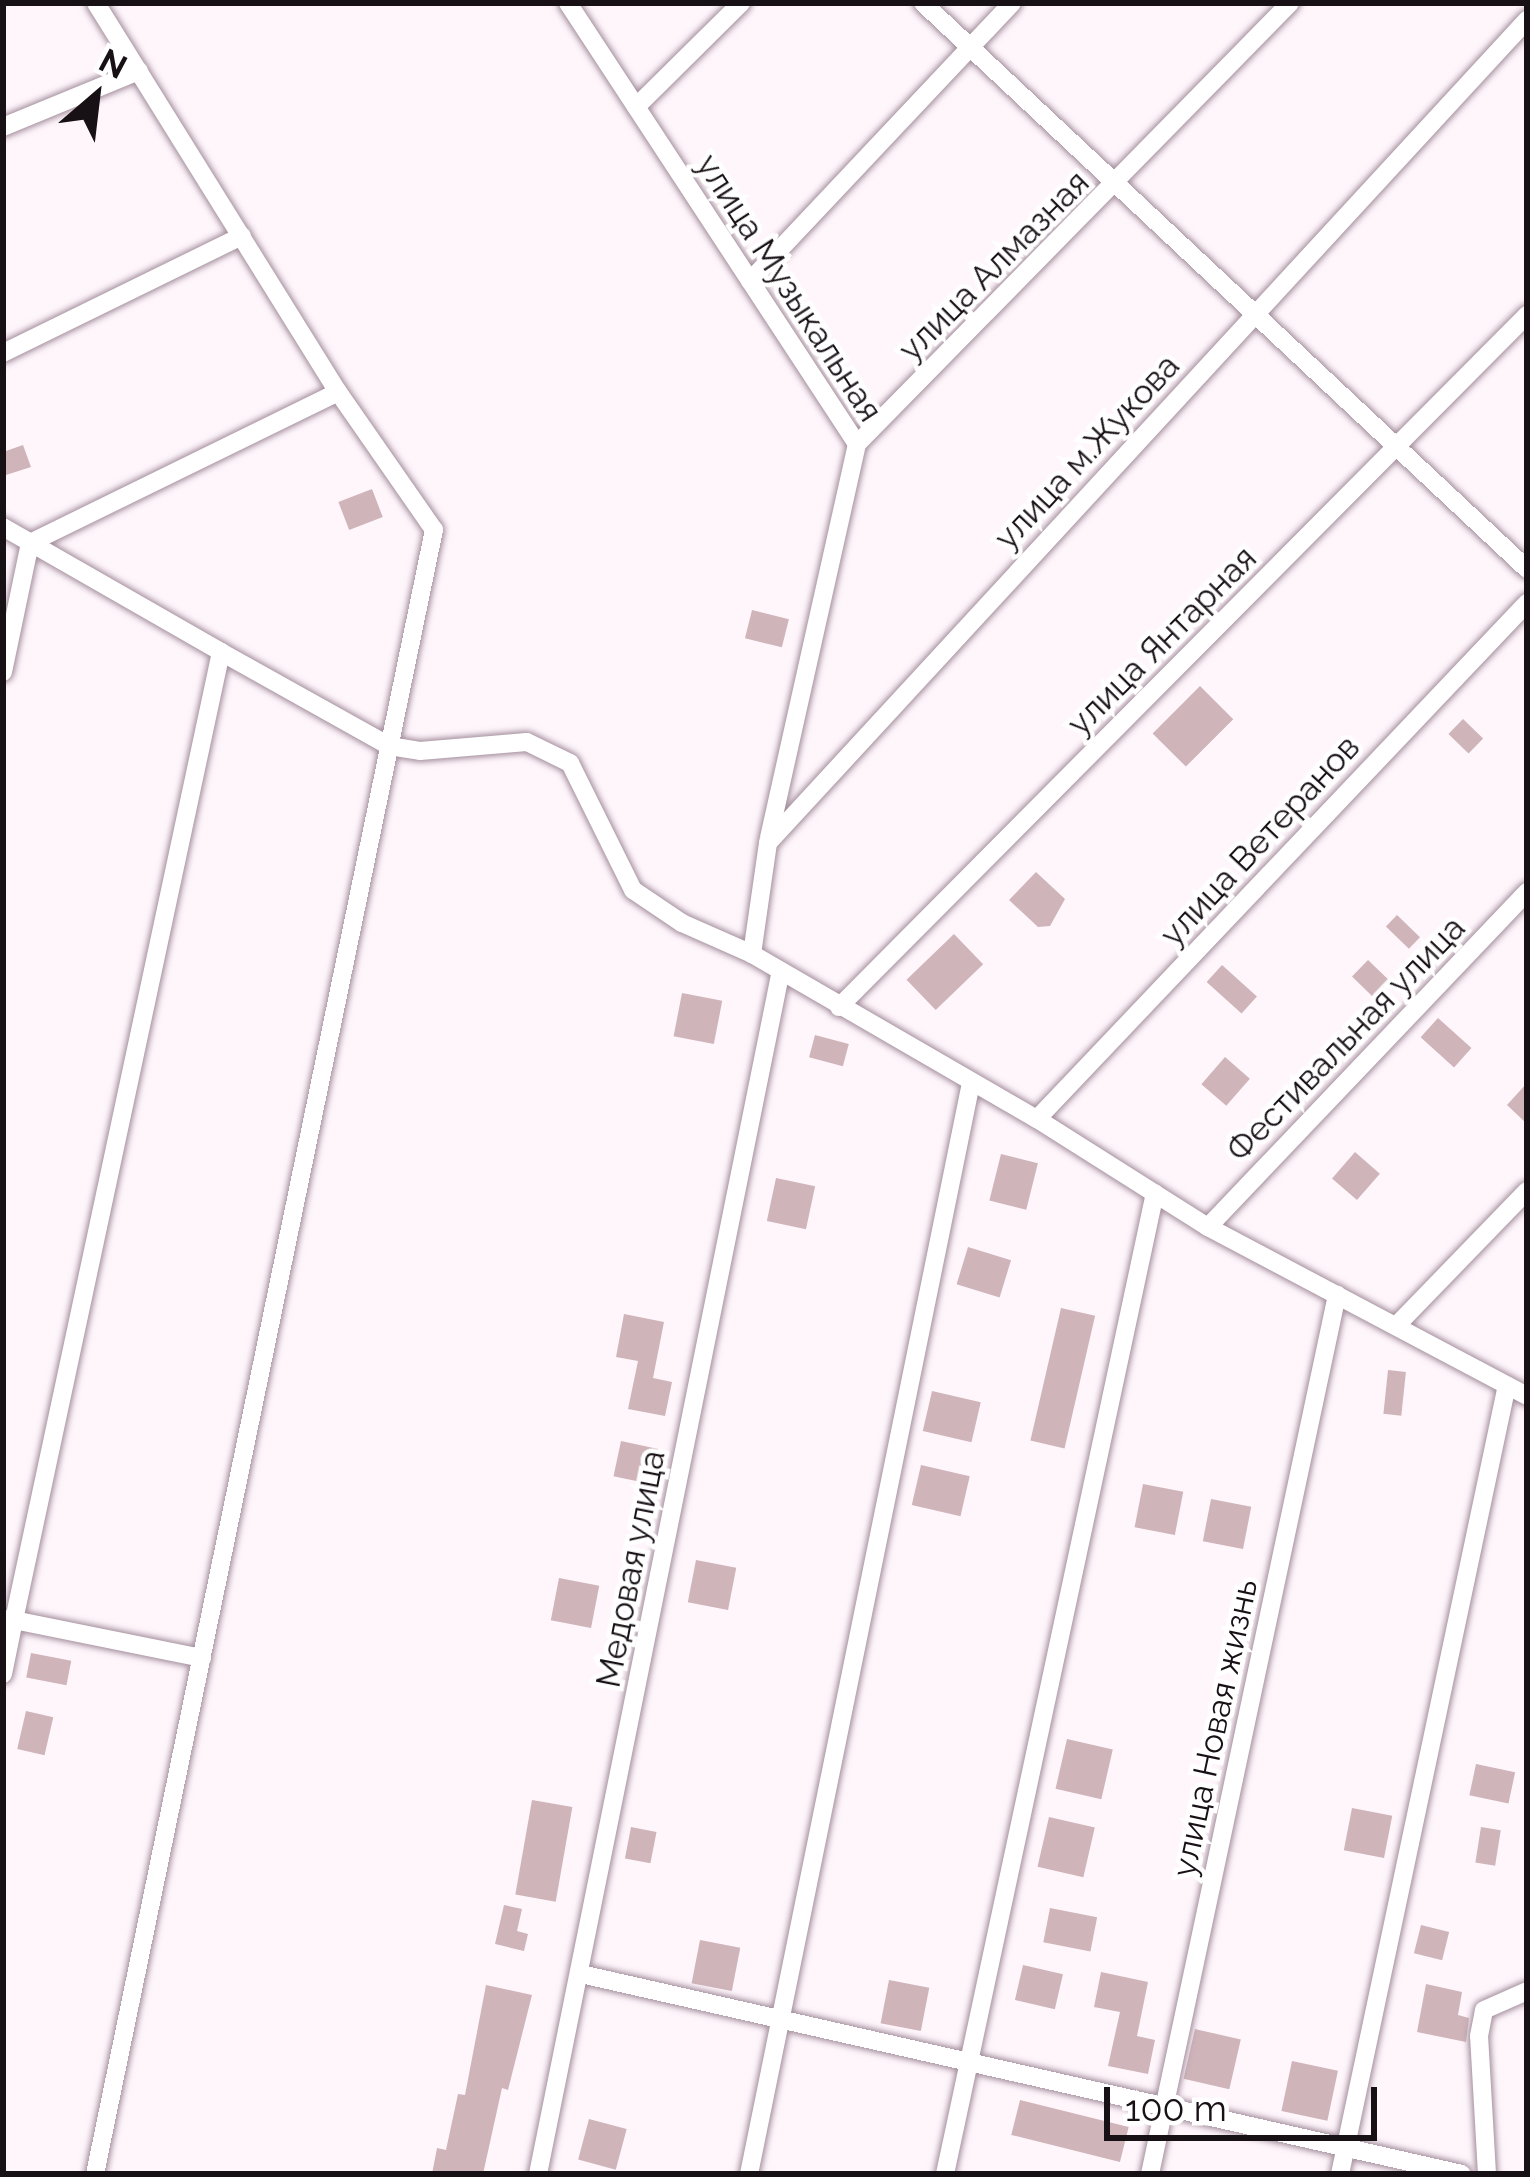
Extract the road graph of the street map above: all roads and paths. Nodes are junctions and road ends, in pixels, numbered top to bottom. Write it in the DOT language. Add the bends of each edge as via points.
graph roads {
  1 [pos="96,3"];
  2 [pos="568,3"];
  3 [pos="741,3"];
  4 [pos="923,3"];
  5 [pos="1012,3"];
  6 [pos="1290,3"];
  7 [pos="1527,20"];
  8 [pos="969,47"];
  9 [pos="139,71"];
  10 [pos="636,107"];
  11 [pos="3,128"];
  12 [pos="1121,182"];
  13 [pos="242,236"];
  14 [pos="750,281"];
  15 [pos="1527,315"];
  16 [pos="1251,318"];
  17 [pos="3,353"];
  18 [pos="338,392"];
  19 [pos="857,444"];
  20 [pos="1396,449"];
  21 [pos="3,527"];
  22 [pos="30,543"];
  23 [pos="1527,569"];
  24 [pos="1527,603"];
  25 [pos="221,652"];
  26 [pos="3,672"];
  27 [pos="389,746"];
  28 [pos="768,844"];
  29 [pos="1527,892"];
  30 [pos="752,954"];
  31 [pos="780,975"];
  32 [pos="839,1007"];
  33 [pos="971,1083"];
  34 [pos="1037,1119"];
  35 [pos="1527,1191"];
  36 [pos="1155,1193"];
  37 [pos="1208,1227"];
  38 [pos="1337,1295"];
  39 [pos="1396,1326"];
  40 [pos="1507,1385"];
  41 [pos="1527,1396"];
  42 [pos="9,1619"];
  43 [pos="202,1658"];
  44 [pos="3,1674"];
  45 [pos="581,1974"];
  46 [pos="1522,1993"];
  47 [pos="782,2018"];
  48 [pos="969,2061"];
  49 [pos="1165,2105"];
  50 [pos="1345,2149"];
  51 [pos="95,2174"];
  52 [pos="538,2174"];
  53 [pos="749,2174"];
  54 [pos="945,2174"];
  55 [pos="1150,2174"];
  56 [pos="1340,2174"];
  57 [pos="1462,2174"];
  58 [pos="1486,2174"];
  1 -- 9 [label="street"];
  2 -- 10 [label="street, улица Музыкальная"];
  3 -- 10 [label="street"];
  4 -- 8 [label="street"];
  5 -- 8 [label="street"];
  6 -- 12 [label="street, улица Алмазная"];
  7 -- 16 [label="street, улица м.Жукова"];
  8 -- 12 [label="street"];
  8 -- 14 [label="street"];
  9 -- 11 [label="street"];
  9 -- 13 [label="street"];
  10 -- 14 [label="street, улица Музыкальная"];
  12 -- 16 [label="street"];
  12 -- 19 [label="street, улица Алмазная"];
  13 -- 17 [label="street"];
  13 -- 18 [label="street"];
  14 -- 19 [label="street, улица Музыкальная"];
  15 -- 20 [label="street, улица Янтарная"];
  16 -- 20 [label="street"];
  16 -- 28 [label="street, улица м.Жукова"];
  18 -- 22 [label="street"];
  18 -- 27 [label="street" via="434,530"];
  19 -- 28 [label="street, улица Музыкальная"];
  20 -- 23 [label="street"];
  20 -- 32 [label="street, улица Янтарная"];
  21 -- 22 [label="street"];
  22 -- 25 [label="street"];
  22 -- 26 [label="street"];
  24 -- 34 [label="street, улица Ветеранов"];
  25 -- 27 [label="street"];
  25 -- 42 [label="street"];
  27 -- 30 [label="street" via="527,742 570,763 634,890 682,923"];
  27 -- 43 [label="street"];
  28 -- 30 [label="street"];
  29 -- 37 [label="street, Фестивальная улица"];
  30 -- 31 [label="street"];
  31 -- 32 [label="street"];
  31 -- 45 [label="street, Медовая улица"];
  32 -- 33 [label="street"];
  33 -- 34 [label="street"];
  33 -- 47 [label="street"];
  34 -- 36 [label="street"];
  35 -- 39 [label="street"];
  36 -- 37 [label="street"];
  36 -- 48 [label="street"];
  37 -- 38 [label="street"];
  38 -- 39 [label="street"];
  38 -- 49 [label="street, улица Новая жизнь"];
  39 -- 40 [label="street"];
  40 -- 41 [label="street"];
  40 -- 50 [label="street"];
  42 -- 43 [label="street"];
  42 -- 44 [label="street"];
  43 -- 51 [label="street"];
  45 -- 47 [label="street"];
  45 -- 52 [label="street, Медовая улица"];
  46 -- 58 [label="street" via="1484,2010"];
  47 -- 48 [label="street"];
  47 -- 53 [label="street"];
  48 -- 49 [label="street"];
  48 -- 54 [label="street"];
  49 -- 50 [label="street"];
  49 -- 55 [label="street, улица Новая жизнь"];
  50 -- 56 [label="street"];
  50 -- 57 [label="street"];
}
